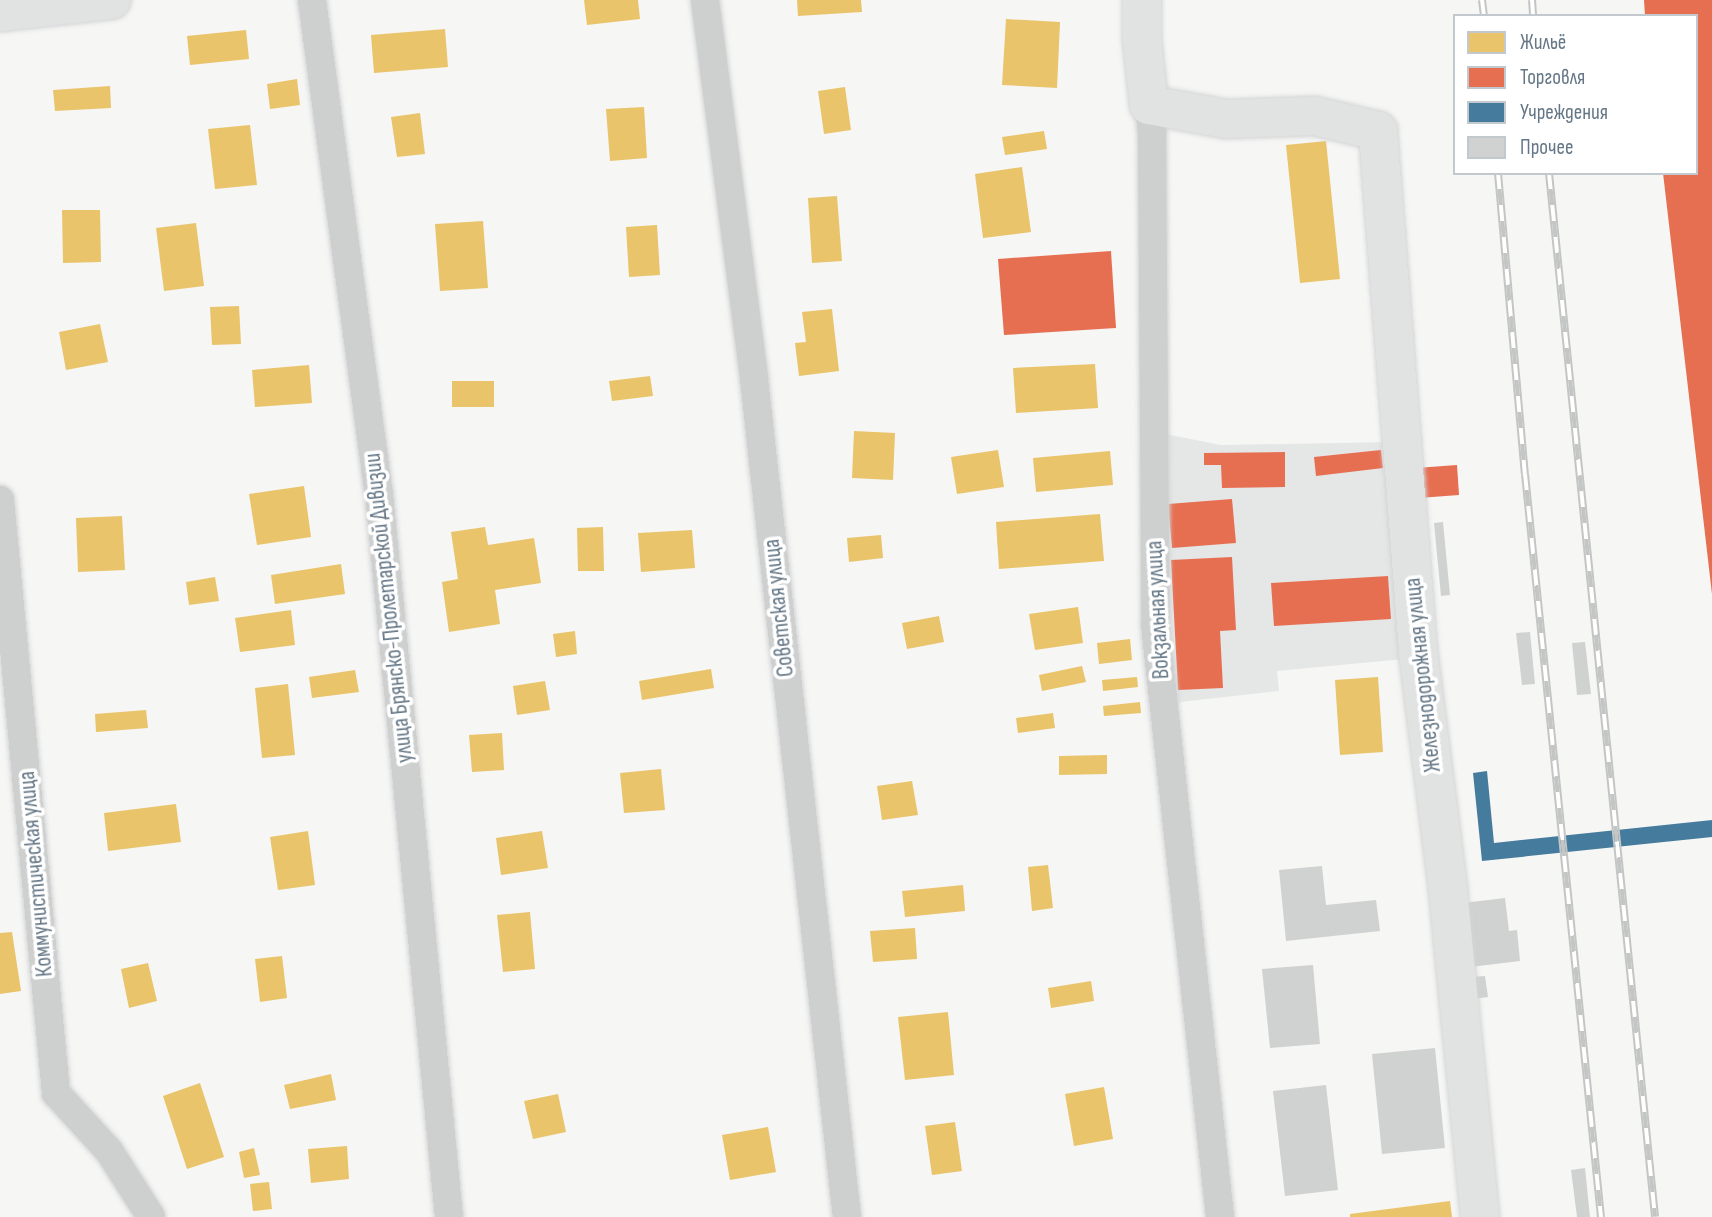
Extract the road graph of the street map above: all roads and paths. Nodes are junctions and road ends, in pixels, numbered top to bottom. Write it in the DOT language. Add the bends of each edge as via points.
graph roads {
  1 [pos="111,0"];
  2 [pos="312,0"];
  3 [pos="705,0"];
  4 [pos="1142,0"];
  5 [pos="0,12"];
  6 [pos="1149,105"];
  7 [pos="0,500"];
  8 [pos="151,1217"];
  9 [pos="449,1217"];
  10 [pos="847,1217"];
  11 [pos="1220,1217"];
  12 [pos="1480,1217"];
  1 -- 5 [label="street"];
  2 -- 9 [label="street, улица Брянско-Пролетарской Дивизии" via="379,494"];
  3 -- 10 [label="street, Советская улица" via="754,379"];
  4 -- 6 [label="street, Вокзальная улица"];
  6 -- 11 [label="street, Вокзальная улица" via="1155,625"];
  6 -- 12 [label="street, Железнодорожная улица" via="1226,119 1315,116 1378,131 1418,651 1448,890"];
  7 -- 8 [label="street, Коммунистическая улица" via="56,1093 108,1152"];
}
